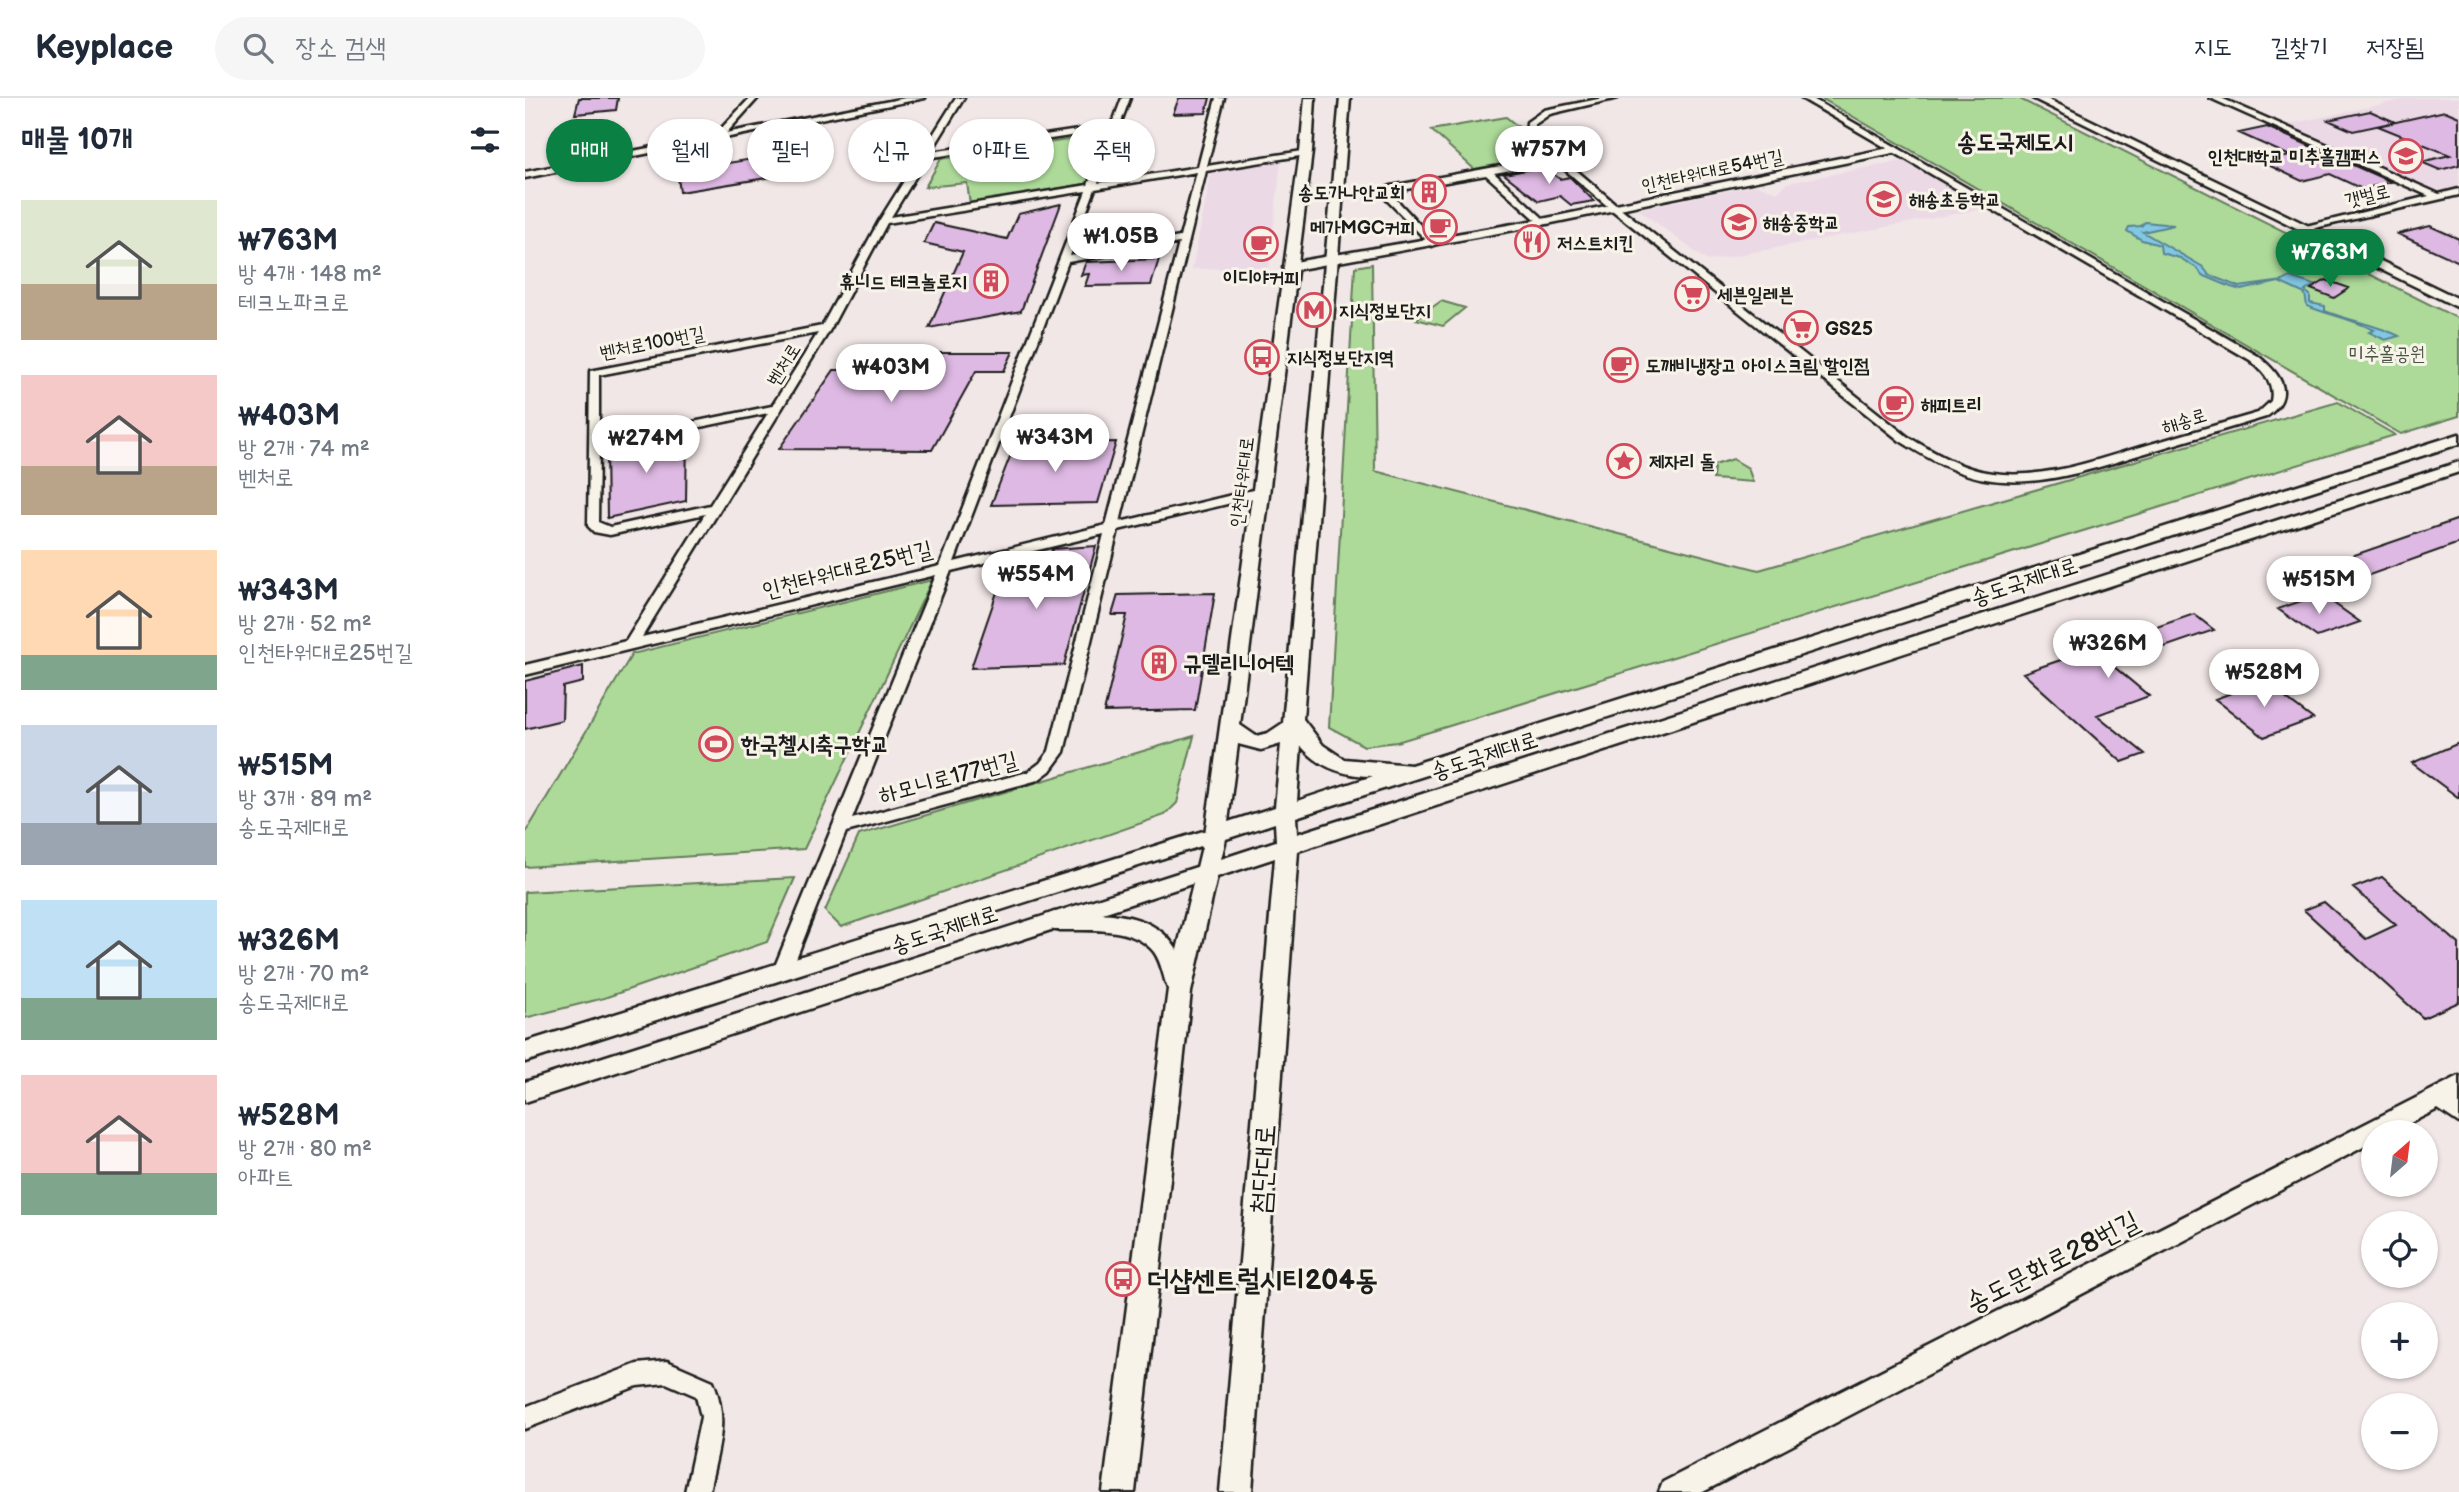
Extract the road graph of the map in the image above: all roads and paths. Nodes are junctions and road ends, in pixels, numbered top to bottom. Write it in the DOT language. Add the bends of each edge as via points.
graph roads {
  1 [pos="754,98"];
  2 [pos="891,98"];
  3 [pos="920,98"];
  4 [pos="960,98"];
  5 [pos="1126,98"];
  6 [pos="1220,98"];
  7 [pos="1310,98"];
  8 [pos="1345,98"];
  9 [pos="1614,98"];
  10 [pos="1805,98"];
  11 [pos="2037,98"];
  12 [pos="2055,98"];
  13 [pos="2214,98"];
  14 [pos="1117,119"];
  15 [pos="733,120"];
  16 [pos="733,131"];
  17 [pos="733,131"];
  18 [pos="1068,134"];
  19 [pos="935,138"];
  20 [pos="647,147"];
  21 [pos="647,149"];
  22 [pos="1894,150"];
  23 [pos="1306,152"];
  24 [pos="935,154"];
  25 [pos="1557,159"];
  26 [pos="1203,168"];
  27 [pos="525,169"];
  28 [pos="1487,171"];
  29 [pos="525,175"];
  30 [pos="908,182"];
  31 [pos="1094,182"];
  32 [pos="1093,186"];
  33 [pos="2459,192"];
  34 [pos="2438,197"];
  35 [pos="1615,208"];
  36 [pos="884,221"];
  37 [pos="1542,222"];
  38 [pos="2317,225"];
  39 [pos="2305,229"];
  40 [pos="1184,239"];
  41 [pos="1433,243"];
  42 [pos="1067,259"];
  43 [pos="1333,259"];
  44 [pos="1289,267"];
  45 [pos="2459,293"];
  46 [pos="2459,304"];
  47 [pos="826,328"];
  48 [pos="777,408"];
  49 [pos="2459,439"];
  50 [pos="593,446"];
  51 [pos="2459,467"];
  52 [pos="1261,492"];
  53 [pos="715,508"];
  54 [pos="1111,526"];
  55 [pos="946,566"];
  56 [pos="631,645"];
  57 [pos="525,670"];
  58 [pos="1292,723"];
  59 [pos="1230,727"];
  60 [pos="1430,768"];
  61 [pos="1285,814"];
  62 [pos="840,828"];
  63 [pos="1216,834"];
  64 [pos="1287,846"];
  65 [pos="1209,871"];
  66 [pos="1054,921"];
  67 [pos="782,971"];
  68 [pos="1179,992"];
  69 [pos="525,1052"];
  70 [pos="525,1092"];
  71 [pos="2453,1098"];
  72 [pos="525,1418"];
  73 [pos="697,1492"];
  74 [pos="1119,1492"];
  75 [pos="1236,1492"];
  76 [pos="1673,1492"];
  1 -- 15 [label="street"];
  2 -- 16 [label="street"];
  3 -- 17 [label="street"];
  4 -- 19 [label="street, 벤처로"];
  5 -- 14 [label="street"];
  6 -- 26 [label="street, 하모니로177번길"];
  7 -- 23 [label="main road, 인천타워대로"];
  8 -- 43 [label="main road"];
  9 -- 25 [label="street" via="1555,109 1534,120 1530,135"];
  10 -- 22 [label="street, 해송로"];
  11 -- 39 [label="street"];
  12 -- 38 [label="street"];
  13 -- 34 [label="street, 갯벌로"];
  18 -- 24 [label="street"];
  20 -- 27 [label="street"];
  21 -- 29 [label="street"];
  22 -- 35 [label="street, 인천타워대로54번길"];
  22 -- 35 [label="street, 해송로" via="2254,358 2275,377 2276,404 2262,415 2058,476 2023,480 1963,471 1904,439"];
  23 -- 26 [label="street"];
  23 -- 44 [label="main road, 인천타워대로"];
  25 -- 28 [label="street"];
  25 -- 35 [label="street"];
  26 -- 32 [label="street"];
  26 -- 40 [label="street, 하모니로177번길"];
  28 -- 37 [label="street"];
  28 -- 41 [label="street" via="1388,191"];
  30 -- 36 [label="street, 벤처로"];
  31 -- 32 [label="street"];
  32 -- 36 [label="street"];
  32 -- 42 [label="street"];
  33 -- 34 [label="street, 갯벌로"];
  34 -- 38 [label="street, 갯벌로"];
  35 -- 37 [label="street, 인천타워대로54번길"];
  36 -- 47 [label="street, 벤처로"];
  37 -- 41 [label="street, 인천타워대로54번길"];
  38 -- 39 [label="street, 갯벌로"];
  38 -- 45 [label="street"];
  39 -- 46 [label="street"];
  40 -- 42 [label="street"];
  40 -- 54 [label="street, 하모니로177번길"];
  41 -- 43 [label="street, 인천타워대로54번길"];
  42 -- 55 [label="street"];
  43 -- 44 [label="street, 인천타워대로54번길"];
  43 -- 58 [label="main road"];
  44 -- 52 [label="main road, 인천타워대로"];
  47 -- 48 [label="street, 벤처로"];
  47 -- 50 [label="street, 벤처로100번길" via="593,373"];
  48 -- 50 [label="street"];
  48 -- 53 [label="street, 벤처로"];
  49 -- 60 [label="main road, 송도국제대로"];
  50 -- 53 [label="street, 벤처로100번길" via="592,523 599,529 625,529"];
  51 -- 64 [label="main road, 송도국제대로"];
  52 -- 54 [label="street, 인천타워대로25번길"];
  52 -- 59 [label="main road, 인천타워대로"];
  53 -- 56 [label="street, 벤처로"];
  54 -- 55 [label="street, 인천타워대로25번길"];
  54 -- 62 [label="street, 하모니로177번길" via="1056,752 1045,767 1033,776"];
  55 -- 56 [label="street, 인천타워대로25번길"];
  55 -- 62 [label="street"];
  56 -- 57 [label="street, 인천타워대로25번길"];
  58 -- 59 [label="main road" via="1272,741 1259,744 1245,741"];
  58 -- 60 [label="main road" via="1307,745 1338,766 1357,770"];
  58 -- 61 [label="main road"];
  59 -- 63 [label="main road, 인천타워대로"];
  60 -- 61 [label="main road, 송도국제대로"];
  61 -- 63 [label="main road, 송도국제대로"];
  61 -- 64 [label="main road"];
  62 -- 67 [label="street"];
  63 -- 65 [label="main road, 인천타워대로"];
  63 -- 67 [label="street, 송도국제대로"];
  64 -- 65 [label="main road, 송도국제대로"];
  64 -- 75 [label="main road, 첨단대로"];
  65 -- 66 [label="street, 송도국제대로"];
  65 -- 68 [label="main road"];
  66 -- 68 [label="main road" via="1117,923 1145,931 1163,943 1174,960"];
  66 -- 70 [label="street, 송도국제대로"];
  67 -- 69 [label="street, 송도국제대로"];
  68 -- 74 [label="main road"];
  71 -- 76 [label="street, 송도문화로28번길"];
  72 -- 73 [label="street" via="637,1376 667,1373 705,1389 712,1417"];
}
